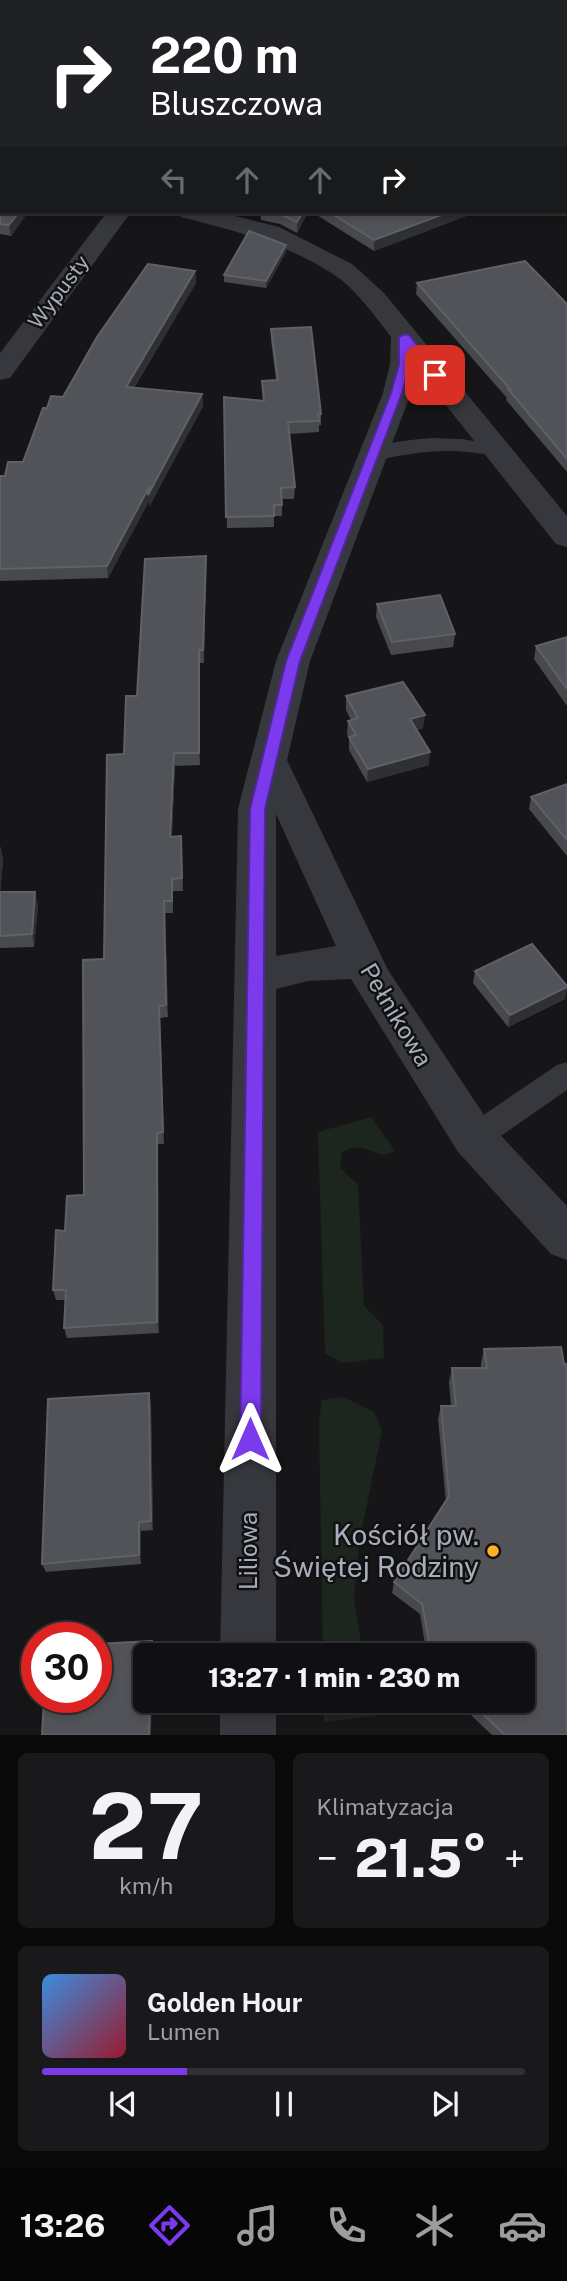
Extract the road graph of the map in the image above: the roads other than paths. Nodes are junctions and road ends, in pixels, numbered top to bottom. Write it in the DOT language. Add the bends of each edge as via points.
graph roads {
  1 [pos="118,214"];
  2 [pos="198,214"];
  3 [pos="405,337"];
  4 [pos="0,372"];
  5 [pos="496,450"];
  6 [pos="371,456"];
  7 [pos="567,537"];
  8 [pos="270,762"];
  9 [pos="364,963"];
  10 [pos="254,979"];
  11 [pos="567,1074"];
  12 [pos="474,1138"];
  13 [pos="562,1225"];
  14 [pos="248,1643"];
  15 [pos="248,1713"];
  16 [pos="248,1735"];
  1 -- 4 [label="street, Wypusty"];
  2 -- 3 [label="street" via="270,232 343,270 375,299"];
  3 -- 5 [label="street"];
  3 -- 6 [label="street, Liliowa" via="397,393"];
  5 -- 6 [label="lane" via="456,442 411,444"];
  5 -- 7 [label="street"];
  6 -- 8 [label="street, Liliowa" via="293,661"];
  8 -- 9 [label="street, Pełnikowa"];
  8 -- 10 [label="street, Liliowa" via="257,809"];
  9 -- 10 [label="street" via="290,966"];
  9 -- 12 [label="street, Pełnikowa"];
  10 -- 14 [label="street, Liliowa"];
  11 -- 12 [label="lane"];
  12 -- 13 [label="street, Pełnikowa"];
  15 -- 16 [label="street"];
}
